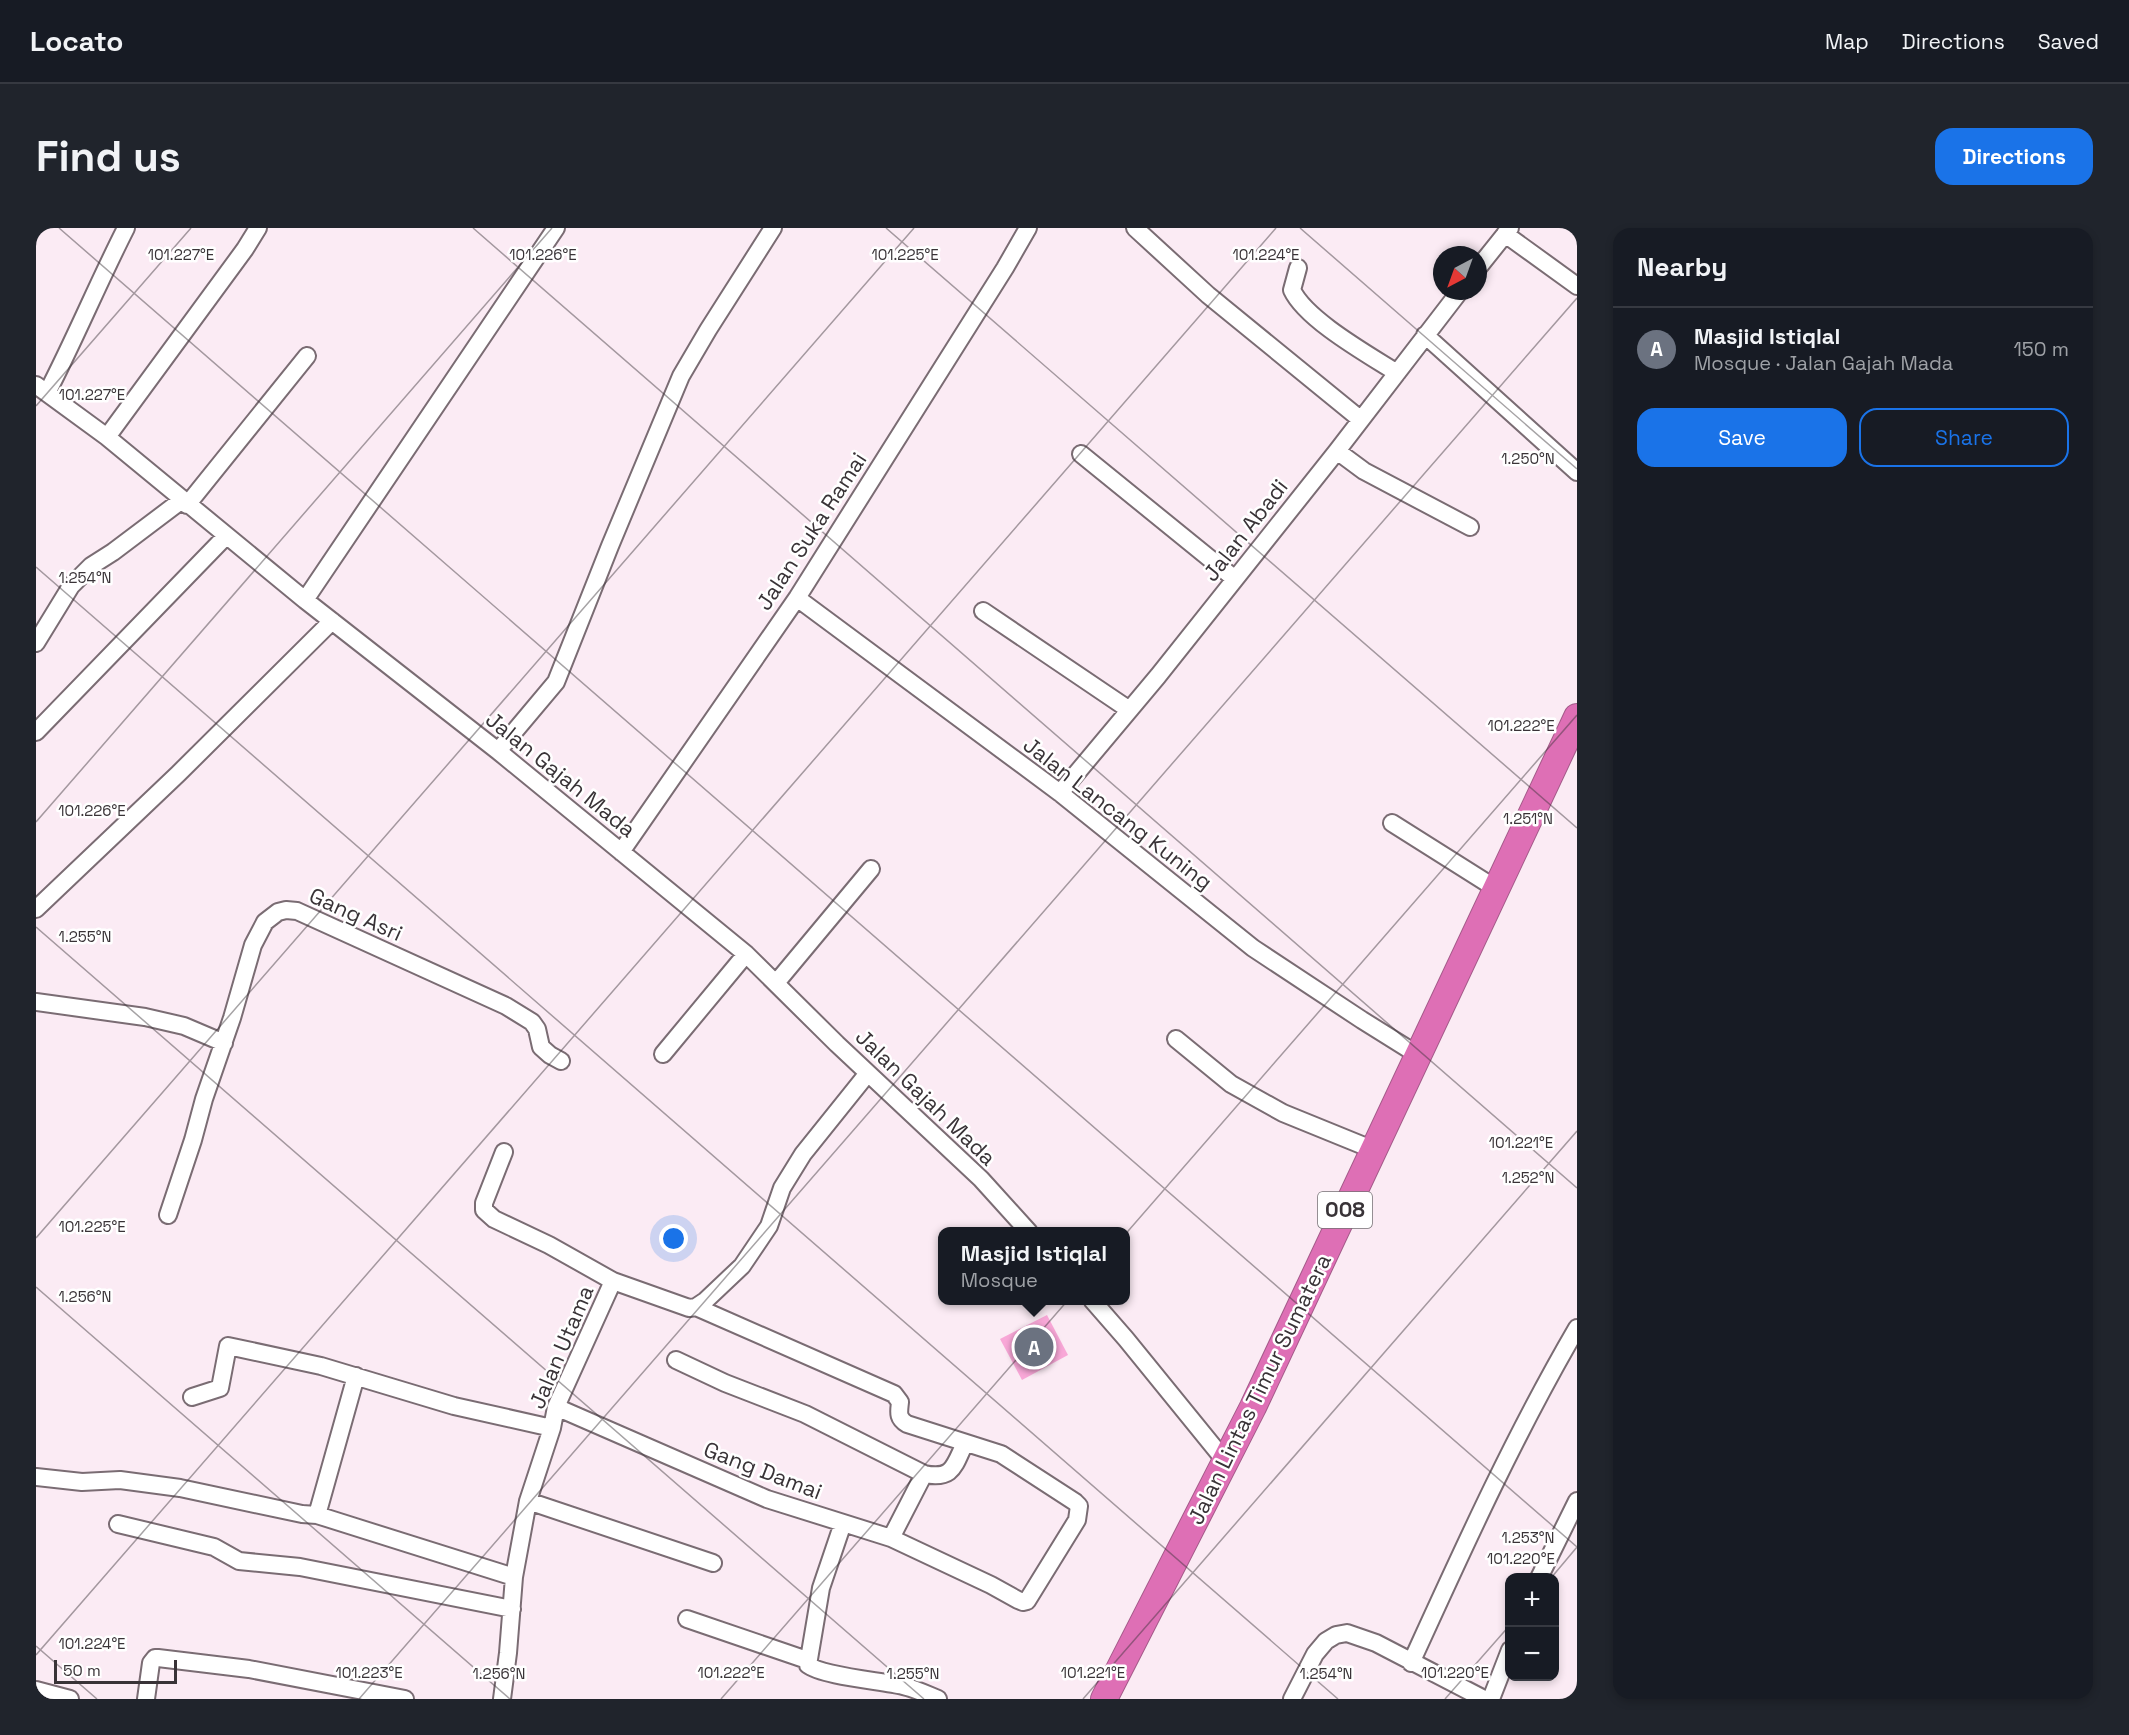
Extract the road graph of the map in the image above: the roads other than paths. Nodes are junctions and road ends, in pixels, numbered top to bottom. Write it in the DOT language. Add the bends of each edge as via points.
graph roads {
  1 [pos="126,228"];
  2 [pos="258,228"];
  3 [pos="555,228"];
  4 [pos="773,228"];
  5 [pos="1028,228"];
  6 [pos="1135,228"];
  7 [pos="1507,231"];
  8 [pos="1487,257"];
  9 [pos="1298,268"];
  10 [pos="1577,286"];
  11 [pos="1453,300"];
  12 [pos="1425,335"];
  13 [pos="307,356"];
  14 [pos="1397,373"];
  15 [pos="41,389"];
  16 [pos="1360,419"];
  17 [pos="107,437"];
  18 [pos="1336,451"];
  19 [pos="1081,454"];
  20 [pos="1577,472"];
  21 [pos="185,502"];
  22 [pos="1470,527"];
  23 [pos="226,536"];
  24 [pos="1235,579"];
  25 [pos="796,597"];
  26 [pos="306,600"];
  27 [pos="983,611"];
  28 [pos="332,621"];
  29 [pos="36,643"];
  30 [pos="1128,710"];
  31 [pos="1577,717"];
  32 [pos="36,732"];
  33 [pos="498,751"];
  34 [pos="1060,793"];
  35 [pos="1392,823"];
  36 [pos="621,852"];
  37 [pos="871,869"];
  38 [pos="1495,888"];
  39 [pos="36,909"];
  40 [pos="746,954"];
  41 [pos="776,983"];
  42 [pos="36,1002"];
  43 [pos="1176,1039"];
  44 [pos="224,1043"];
  45 [pos="663,1054"];
  46 [pos="1418,1055"];
  47 [pos="561,1061"];
  48 [pos="868,1073"];
  49 [pos="1374,1150"];
  50 [pos="504,1152"];
  51 [pos="168,1215"];
  52 [pos="1024,1227"];
  53 [pos="613,1281"];
  54 [pos="1096,1305"];
  55 [pos="696,1307"];
  56 [pos="1577,1328"];
  57 [pos="676,1360"];
  58 [pos="356,1376"];
  59 [pos="192,1397"];
  60 [pos="556,1407"];
  61 [pos="552,1428"];
  62 [pos="965,1443"];
  63 [pos="1226,1462"];
  64 [pos="924,1474"];
  65 [pos="36,1477"];
  66 [pos="528,1501"];
  67 [pos="1577,1501"];
  68 [pos="317,1515"];
  69 [pos="843,1523"];
  70 [pos="118,1524"];
  71 [pos="891,1538"];
  72 [pos="713,1563"];
  73 [pos="1541,1573"];
  74 [pos="514,1577"];
  75 [pos="512,1609"];
  76 [pos="687,1619"];
  77 [pos="807,1660"];
  78 [pos="1505,1661"];
  79 [pos="1411,1663"];
  80 [pos="36,1690"];
  81 [pos="70,1699"];
  82 [pos="147,1699"];
  83 [pos="405,1699"];
  84 [pos="502,1699"];
  85 [pos="938,1699"];
  86 [pos="1104,1699"];
  87 [pos="1292,1699"];
  88 [pos="1484,1699"];
  89 [pos="1491,1699"];
  1 -- 15 [label="street" via="71,347"];
  2 -- 17 [label="street"];
  3 -- 26 [label="street"];
  4 -- 33 [label="street" via="681,376 556,682"];
  5 -- 25 [label="street, Jalan Suka Ramai"];
  6 -- 16 [label="street" via="1209,295"];
  7 -- 8 [label="street"];
  7 -- 10 [label="street"];
  9 -- 14 [label="street" via="1293,290 1304,306"];
  11 -- 12 [label="street, Jalan Abadi"];
  12 -- 14 [label="street, Jalan Abadi"];
  12 -- 20 [label="street"];
  13 -- 21 [label="street"];
  14 -- 16 [label="street, Jalan Abadi"];
  15 -- 17 [label="street, Jalan Gajah Mada"];
  16 -- 18 [label="street, Jalan Abadi"];
  17 -- 21 [label="street, Jalan Gajah Mada"];
  18 -- 22 [label="street" via="1364,471"];
  18 -- 24 [label="street, Jalan Abadi"];
  19 -- 24 [label="street"];
  21 -- 23 [label="street, Jalan Gajah Mada"];
  21 -- 29 [label="street" via="91,566 71,586"];
  23 -- 26 [label="street, Jalan Gajah Mada"];
  23 -- 32 [label="street"];
  24 -- 30 [label="street, Jalan Abadi"];
  25 -- 34 [label="street, Jalan Lancang Kuning"];
  25 -- 36 [label="street, Jalan Suka Ramai"];
  26 -- 28 [label="street, Jalan Gajah Mada"];
  27 -- 30 [label="street"];
  28 -- 33 [label="street, Jalan Gajah Mada"];
  28 -- 39 [label="street"];
  30 -- 34 [label="street, Jalan Abadi"];
  31 -- 38 [label="highway, Jalan Lintas Timur Sumatera / 008"];
  33 -- 36 [label="street, Jalan Gajah Mada"];
  34 -- 46 [label="street, Jalan Lancang Kuning" via="1253,948"];
  35 -- 38 [label="street"];
  36 -- 40 [label="street, Jalan Gajah Mada"];
  37 -- 41 [label="street"];
  38 -- 46 [label="highway, Jalan Lintas Timur Sumatera / 008"];
  40 -- 41 [label="street, Jalan Gajah Mada"];
  40 -- 45 [label="street"];
  41 -- 48 [label="street, Jalan Gajah Mada"];
  42 -- 44 [label="street" via="145,1017 184,1026"];
  43 -- 49 [label="street" via="1231,1084 1283,1113"];
  44 -- 47 [label="street, Gang Asri" via="254,945 265,922 286,910 297,911 506,1006 532,1022 542,1047"];
  44 -- 51 [label="street, Gang Asri"];
  46 -- 49 [label="highway, Jalan Lintas Timur Sumatera / 008"];
  48 -- 52 [label="street, Jalan Gajah Mada" via="981,1179"];
  48 -- 55 [label="street" via="802,1154 782,1188 769,1226 742,1266"];
  49 -- 63 [label="highway, Jalan Lintas Timur Sumatera / 008"];
  50 -- 53 [label="street" via="484,1210 494,1219"];
  53 -- 55 [label="street, Jalan Utama" via="680,1306"];
  53 -- 60 [label="street, Jalan Utama"];
  54 -- 63 [label="street"];
  55 -- 62 [label="street, Jalan Utama" via="894,1394 900,1402 898,1414 903,1422"];
  56 -- 79 [label="street" via="1505,1461"];
  57 -- 64 [label="street" via="805,1414"];
  58 -- 59 [label="street" via="228,1346 220,1388"];
  58 -- 61 [label="street" via="454,1406"];
  58 -- 68 [label="street"];
  60 -- 61 [label="street, Jalan Utama"];
  60 -- 69 [label="street, Gang Damai" via="767,1499"];
  61 -- 66 [label="street, Jalan Utama"];
  62 -- 64 [label="street" via="950,1472 937,1477"];
  62 -- 71 [label="street, Gang Damai" via="1001,1454 1079,1506 1077,1520 1028,1601 1018,1600"];
  63 -- 86 [label="highway, Jalan Lintas Timur Sumatera / 008"];
  64 -- 71 [label="street"];
  65 -- 68 [label="street" via="82,1482 120,1480 180,1488"];
  66 -- 72 [label="street"];
  66 -- 74 [label="street, Jalan Utama"];
  67 -- 73 [label="street"];
  68 -- 74 [label="street"];
  69 -- 71 [label="street, Gang Damai"];
  69 -- 77 [label="street" via="821,1588"];
  70 -- 75 [label="street" via="214,1547 239,1561 300,1567"];
  74 -- 75 [label="street, Jalan Utama"];
  75 -- 84 [label="street, Jalan Utama"];
  76 -- 77 [label="street"];
  77 -- 85 [label="street" via="812,1668 903,1686"];
  78 -- 89 [label="street"];
  79 -- 87 [label="street" via="1362,1637 1336,1635 1315,1654"];
  79 -- 88 [label="street"];
  80 -- 81 [label="street"];
  82 -- 83 [label="street" via="151,1663 158,1658 249,1669"];
}
